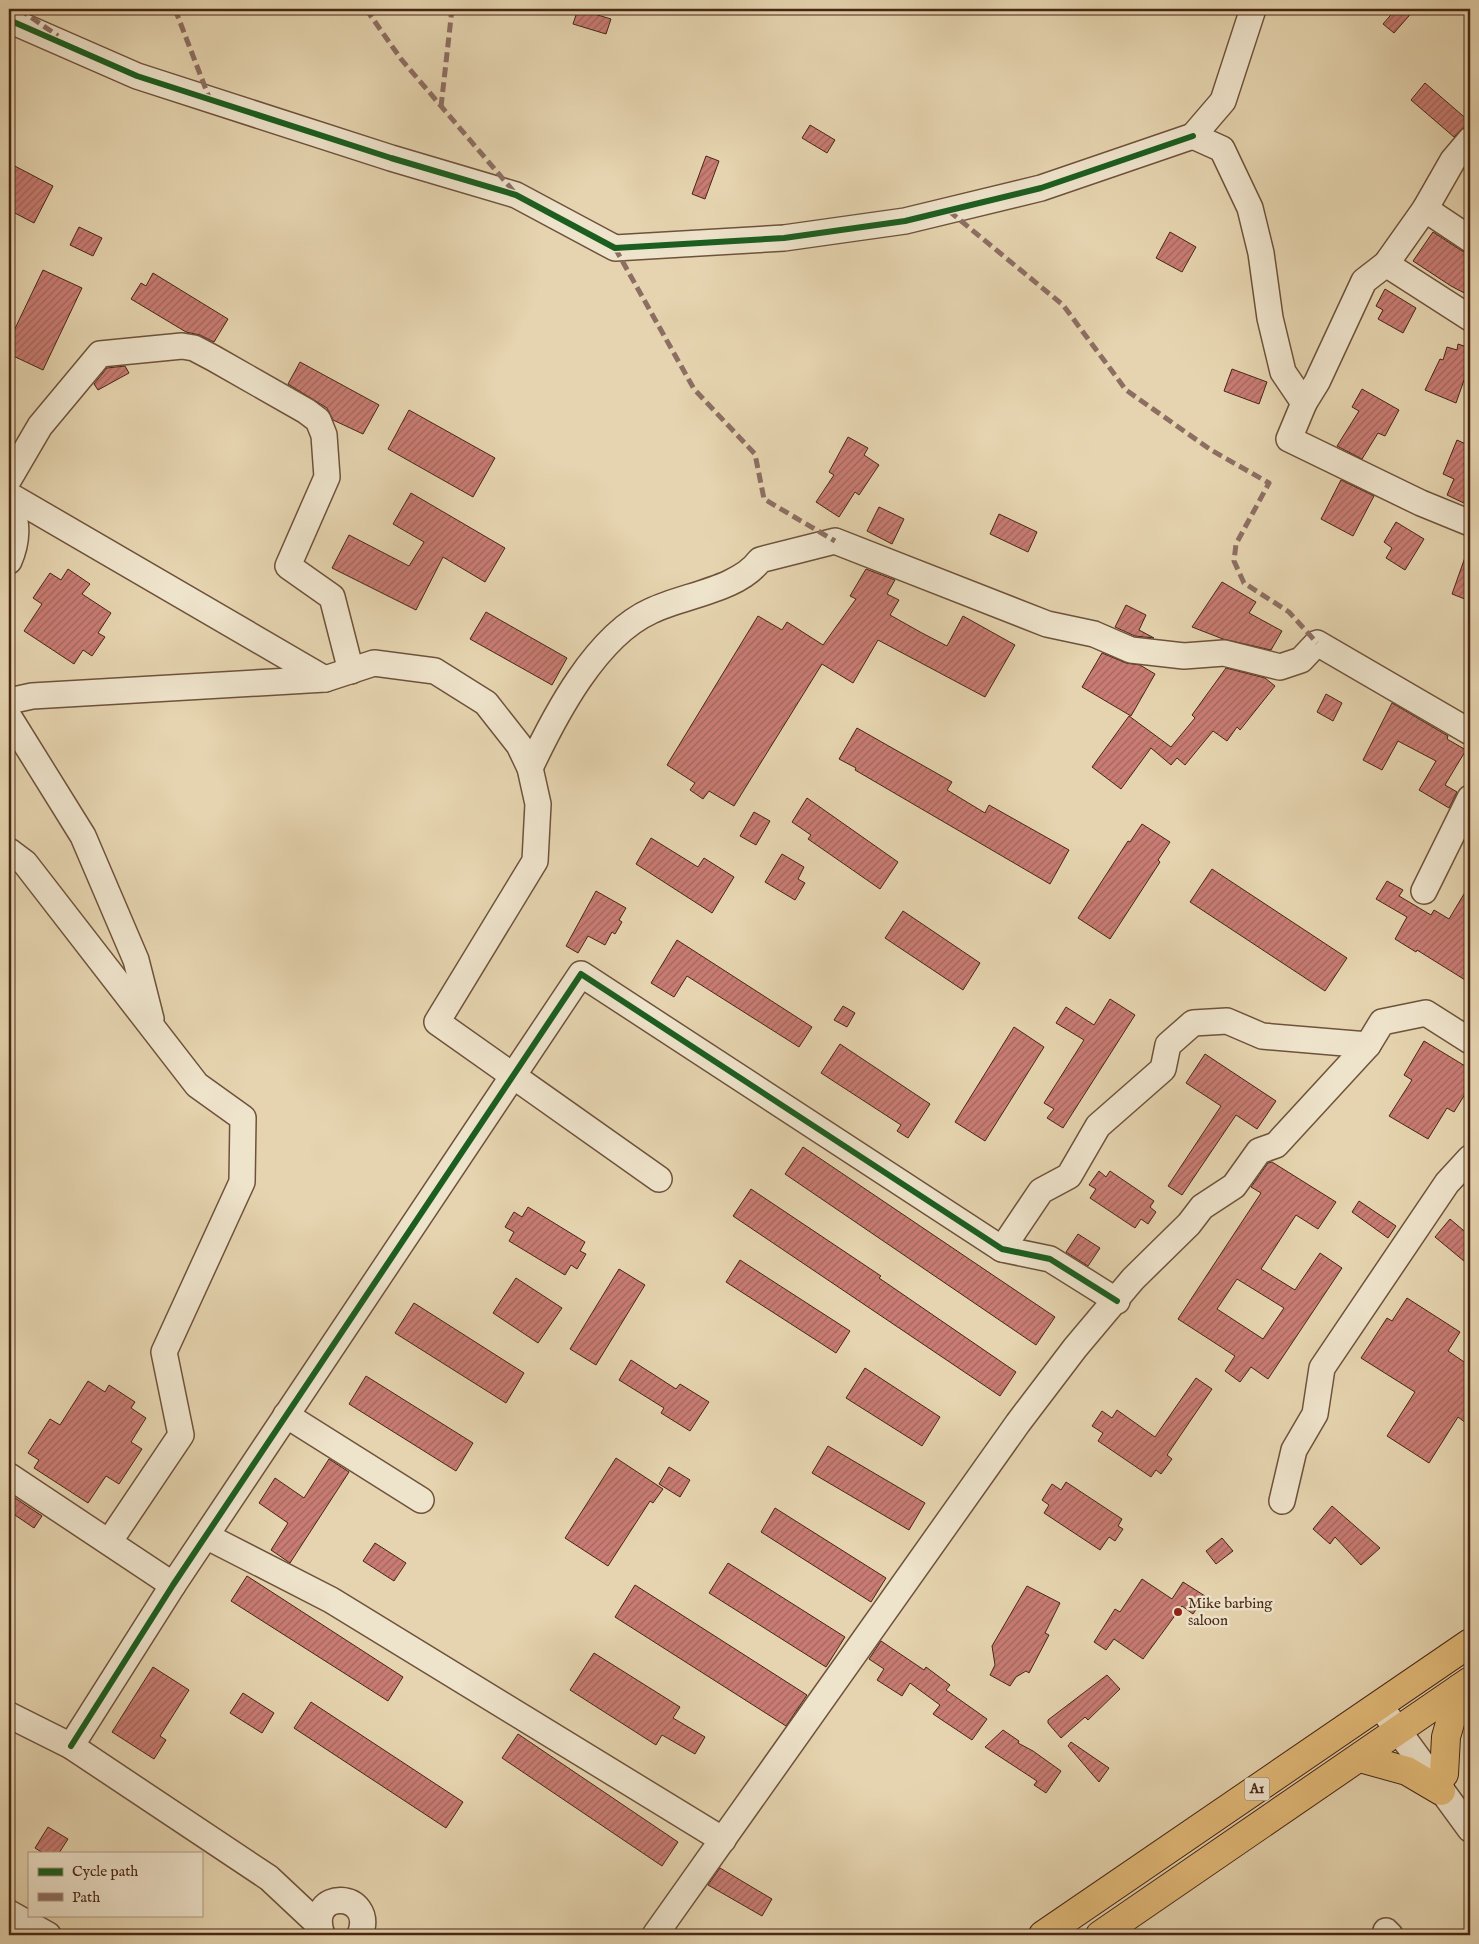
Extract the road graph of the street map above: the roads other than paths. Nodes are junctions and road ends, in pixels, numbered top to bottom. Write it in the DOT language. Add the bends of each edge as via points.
graph roads {
  1 [pos="1253,9"];
  2 [pos="9,20"];
  3 [pos="1193,136"];
  4 [pos="1470,140"];
  5 [pos="1425,209"];
  6 [pos="1470,239"];
  7 [pos="1386,264"];
  8 [pos="1470,318"];
  9 [pos="1304,403"];
  10 [pos="9,479"];
  11 [pos="9,495"];
  12 [pos="9,504"];
  13 [pos="1470,523"];
  14 [pos="9,561"];
  15 [pos="351,670"];
  16 [pos="325,679"];
  17 [pos="9,701"];
  18 [pos="9,718"];
  19 [pos="1470,732"];
  20 [pos="530,768"];
  21 [pos="1470,798"];
  22 [pos="9,851"];
  23 [pos="1424,891"];
  24 [pos="153,1028"];
  25 [pos="1470,1041"];
  26 [pos="1368,1046"];
  27 [pos="513,1076"];
  28 [pos="1470,1158"];
  29 [pos="660,1179"];
  30 [pos="1002,1249"];
  31 [pos="1117,1301"];
  32 [pos="286,1415"];
  33 [pos="9,1476"];
  34 [pos="421,1500"];
  35 [pos="1282,1501"];
  36 [pos="206,1536"];
  37 [pos="109,1542"];
  38 [pos="173,1585"];
  39 [pos="1470,1643"];
  40 [pos="1465,1684"];
  41 [pos="1387,1702"];
  42 [pos="9,1715"];
  43 [pos="1404,1727"];
  44 [pos="71,1746"];
  45 [pos="1360,1758"];
  46 [pos="1443,1782"];
  47 [pos="1468,1825"];
  48 [pos="723,1840"];
  49 [pos="269,1878"];
  50 [pos="331,1902"];
  51 [pos="9,1913"];
  52 [pos="320,1930"];
  53 [pos="35,1932"];
  54 [pos="368,1932"];
  55 [pos="656,1935"];
  56 [pos="1043,1935"];
  57 [pos="1100,1935"];
  1 -- 3 [label="street" via="1223,101"];
  2 -- 3 [label="street" via="137,76 516,195 615,248 784,238 905,221 1041,188"];
  3 -- 9 [label="street" via="1222,149 1250,208 1283,372"];
  4 -- 5 [label="street" via="1453,160"];
  5 -- 6 [label="street"];
  5 -- 7 [label="street"];
  7 -- 8 [label="street"];
  7 -- 9 [label="street" via="1364,281"];
  9 -- 13 [label="street" via="1289,439"];
  10 -- 15 [label="street" via="40,426 100,354 182,346 213,358 318,420 324,435 327,477 288,566 332,597"];
  11 -- 16 [label="street"];
  12 -- 14 [label="street" via="16,525 16,540"];
  15 -- 16 [label="street"];
  15 -- 20 [label="street" via="374,663 435,671 486,703 519,746"];
  16 -- 17 [label="street" via="32,696"];
  18 -- 24 [label="street" via="83,836 136,960"];
  19 -- 20 [label="street" via="1317,642 1301,660 1280,667 1224,653 1184,656 1131,650 1094,634 1047,624 834,541 760,560 752,570 730,583 670,603 632,622 603,648 583,672"];
  20 -- 27 [label="street" via="538,804 534,860 437,1022"];
  21 -- 23 [label="street"];
  22 -- 24 [label="street" via="25,863"];
  24 -- 37 [label="street" via="197,1085 243,1118 242,1182 164,1352 181,1435"];
  25 -- 26 [label="street" via="1426,1013 1382,1022"];
  26 -- 30 [label="street" via="1262,1036 1227,1021 1193,1023 1168,1045 1163,1068 1098,1126 1069,1176 1041,1191"];
  26 -- 31 [label="street" via="1276,1145 1260,1151 1234,1186 1202,1207 1133,1279"];
  27 -- 29 [label="street"];
  27 -- 30 [label="street" via="581,974"];
  27 -- 32 [label="street"];
  28 -- 35 [label="street" via="1447,1183 1322,1368 1315,1414 1294,1450"];
  30 -- 31 [label="street" via="1050,1259"];
  31 -- 48 [label="street" via="1075,1348 1018,1423"];
  32 -- 34 [label="street"];
  32 -- 36 [label="street"];
  33 -- 37 [label="street"];
  36 -- 38 [label="street"];
  36 -- 48 [label="street" via="331,1600"];
  37 -- 38 [label="street"];
  38 -- 44 [label="street"];
  39 -- 41 [label="highway, A1"];
  40 -- 43 [label="highway, A1"];
  40 -- 46 [label="highway" via="1446,1737"];
  41 -- 43 [label="street"];
  41 -- 56 [label="highway, A1"];
  42 -- 44 [label="street"];
  43 -- 45 [label="highway, A1"];
  43 -- 46 [label="street"];
  44 -- 49 [label="street"];
  45 -- 46 [label="highway"];
  45 -- 57 [label="highway, A1"];
  46 -- 47 [label="street" via="1452,1789"];
  48 -- 55 [label="street"];
  49 -- 50 [label="street"];
  49 -- 52 [label="street"];
  50 -- 52 [label="street" via="320,1913"];
  50 -- 54 [label="street" via="343,1900 354,1904 362,1914"];
  51 -- 53 [label="street"];
}
